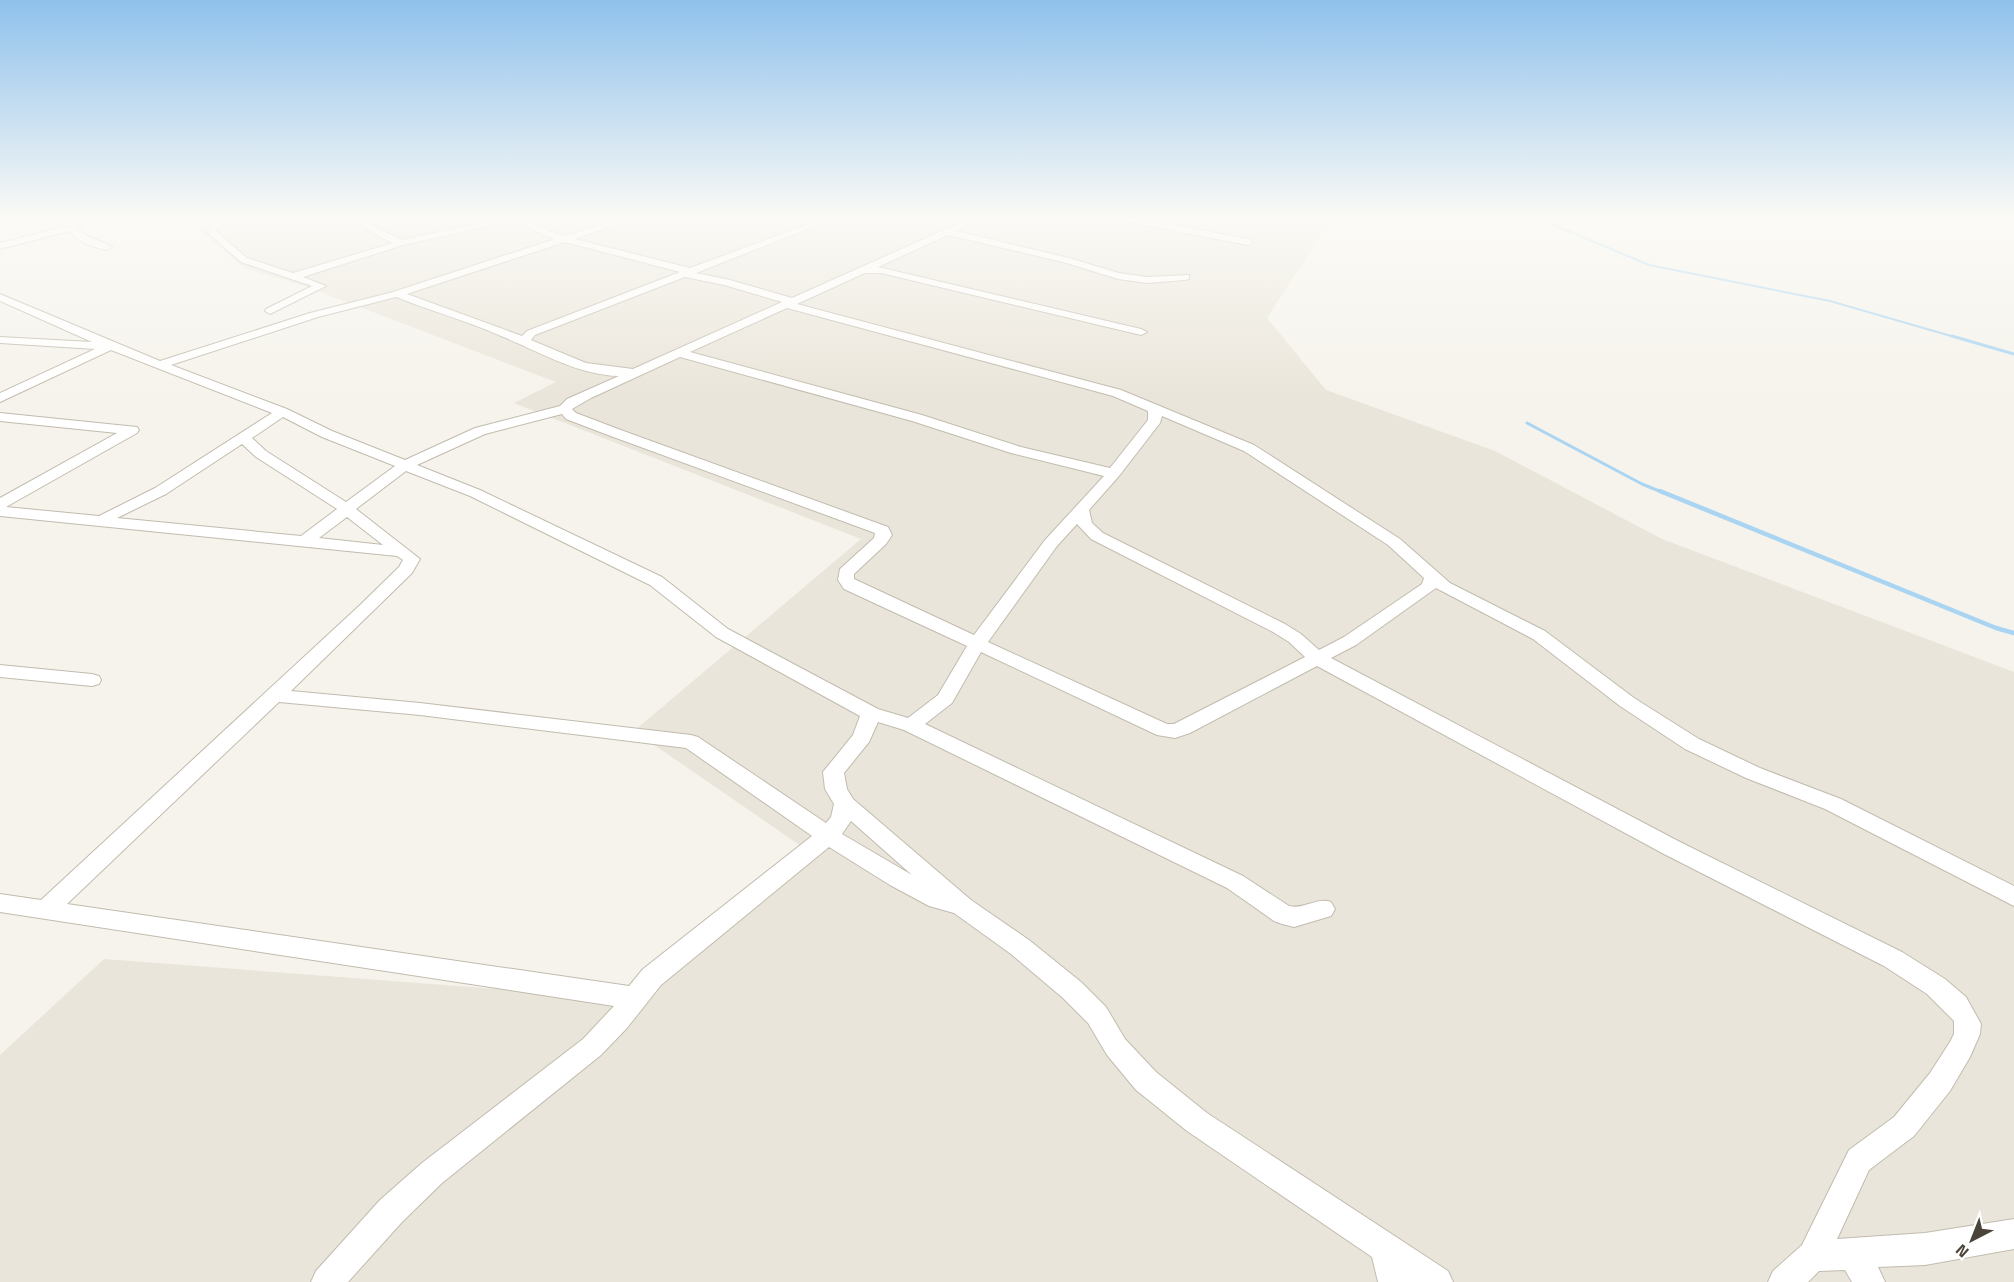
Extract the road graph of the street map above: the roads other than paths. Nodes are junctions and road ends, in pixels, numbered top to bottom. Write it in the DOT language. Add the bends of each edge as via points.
graph roads {
  1 [pos="292,277"];
  2 [pos="449,277"];
  3 [pos="673,277"];
  4 [pos="705,277"];
  5 [pos="849,277"];
  6 [pos="914,277"];
  7 [pos="1124,277"];
  8 [pos="1185,277"];
  9 [pos="397,294"];
  10 [pos="0,297"];
  11 [pos="790,304"];
  12 [pos="270,311"];
  13 [pos="561,321"];
  14 [pos="1141,332"];
  15 [pos="506,334"];
  16 [pos="0,340"];
  17 [pos="524,342"];
  18 [pos="111,346"];
  19 [pos="680,353"];
  20 [pos="160,365"];
  21 [pos="642,370"];
  22 [pos="606,371"];
  23 [pos="606,386"];
  24 [pos="0,398"];
  25 [pos="566,409"];
  26 [pos="282,412"];
  27 [pos="1155,415"];
  28 [pos="0,417"];
  29 [pos="243,438"];
  30 [pos="405,465"];
  31 [pos="1104,475"];
  32 [pos="0,504"];
  33 [pos="1081,509"];
  34 [pos="348,510"];
  35 [pos="0,511"];
  36 [pos="99,520"];
  37 [pos="1063,530"];
  38 [pos="1088,530"];
  39 [pos="305,541"];
  40 [pos="399,551"];
  41 [pos="1433,576"];
  42 [pos="1418,595"];
  43 [pos="1457,595"];
  44 [pos="972,651"];
  45 [pos="1317,658"];
  46 [pos="0,671"];
  47 [pos="92,680"];
  48 [pos="273,695"];
  49 [pos="871,714"];
  50 [pos="911,725"];
  51 [pos="845,804"];
  52 [pos="828,836"];
  53 [pos="2014,897"];
  54 [pos="0,903"];
  55 [pos="963,907"];
  56 [pos="46,909"];
  57 [pos="1323,909"];
  58 [pos="634,998"];
  59 [pos="2014,1234"];
  60 [pos="1386,1249"];
  61 [pos="1853,1253"];
  62 [pos="1813,1256"];
  63 [pos="327,1282"];
  64 [pos="1394,1282"];
  65 [pos="1437,1282"];
  66 [pos="1784,1282"];
  67 [pos="1869,1282"];
  1 -- 12 [label="street" via="321,286"];
  2 -- 9 [label="street"];
  3 -- 13 [label="street"];
  4 -- 11 [label="street"];
  5 -- 11 [label="street"];
  6 -- 14 [label="street"];
  7 -- 8 [label="street" via="1147,280"];
  9 -- 15 [label="street"];
  9 -- 20 [label="street" via="306,318"];
  10 -- 18 [label="street"];
  11 -- 19 [label="street"];
  11 -- 27 [label="street" via="1117,393"];
  13 -- 15 [label="street"];
  13 -- 17 [label="street" via="531,333"];
  15 -- 17 [label="street"];
  16 -- 18 [label="street"];
  17 -- 22 [label="street" via="554,356"];
  18 -- 20 [label="street"];
  18 -- 24 [label="street"];
  19 -- 21 [label="street"];
  19 -- 31 [label="street" via="800,384"];
  20 -- 26 [label="street"];
  21 -- 22 [label="street"];
  21 -- 23 [label="street"];
  22 -- 23 [label="street" via="610,379"];
  23 -- 25 [label="street" via="572,402"];
  25 -- 30 [label="street" via="480,431"];
  25 -- 44 [label="street" via="571,416 882,530 880,542 852,566 846,580"];
  26 -- 29 [label="street"];
  26 -- 30 [label="street"];
  27 -- 31 [label="street"];
  27 -- 41 [label="street" via="1176,417 1258,452 1394,542"];
  28 -- 32 [label="street" via="132,430"];
  29 -- 34 [label="street" via="261,454"];
  29 -- 36 [label="street" via="150,498"];
  30 -- 34 [label="street"];
  30 -- 49 [label="street" via="475,493 656,580 722,633"];
  31 -- 33 [label="street"];
  33 -- 37 [label="street"];
  33 -- 38 [label="street"];
  34 -- 39 [label="street"];
  34 -- 40 [label="street"];
  35 -- 36 [label="street"];
  36 -- 39 [label="street"];
  37 -- 38 [label="street"];
  37 -- 44 [label="street"];
  38 -- 45 [label="street" via="1279,628"];
  39 -- 40 [label="street"];
  40 -- 48 [label="street" via="412,559 405,570"];
  41 -- 42 [label="street" via="1429,586"];
  41 -- 43 [label="street"];
  42 -- 43 [label="street"];
  42 -- 45 [label="street" via="1350,641"];
  43 -- 53 [label="street" via="1539,635 1627,702 1692,744 1833,804"];
  44 -- 45 [label="street" via="997,654 1152,726 1174,731"];
  44 -- 50 [label="street" via="945,699"];
  45 -- 62 [label="street" via="1672,848 1893,959 1953,1000 1968,1024 1955,1060 1907,1125 1859,1160"];
  46 -- 47 [label="street"];
  48 -- 52 [label="street" via="691,742"];
  48 -- 56 [label="street"];
  49 -- 50 [label="street"];
  49 -- 51 [label="street" via="861,737 833,772 836,789"];
  50 -- 57 [label="street" via="1234,882 1282,914 1294,917"];
  51 -- 52 [label="street" via="841,819"];
  51 -- 55 [label="street"];
  52 -- 55 [label="street" via="937,899"];
  52 -- 58 [label="street" via="652,977"];
  54 -- 56 [label="street"];
  55 -- 60 [label="street" via="1072,990 1097,1015 1116,1047 1146,1082 1197,1122"];
  56 -- 58 [label="street"];
  58 -- 63 [label="street" via="592,1047 432,1173 391,1211"];
  59 -- 61 [label="street" via="1925,1249"];
  60 -- 64 [label="street"];
  60 -- 65 [label="street"];
  61 -- 62 [label="street"];
  61 -- 67 [label="street"];
  62 -- 66 [label="street"];
}
